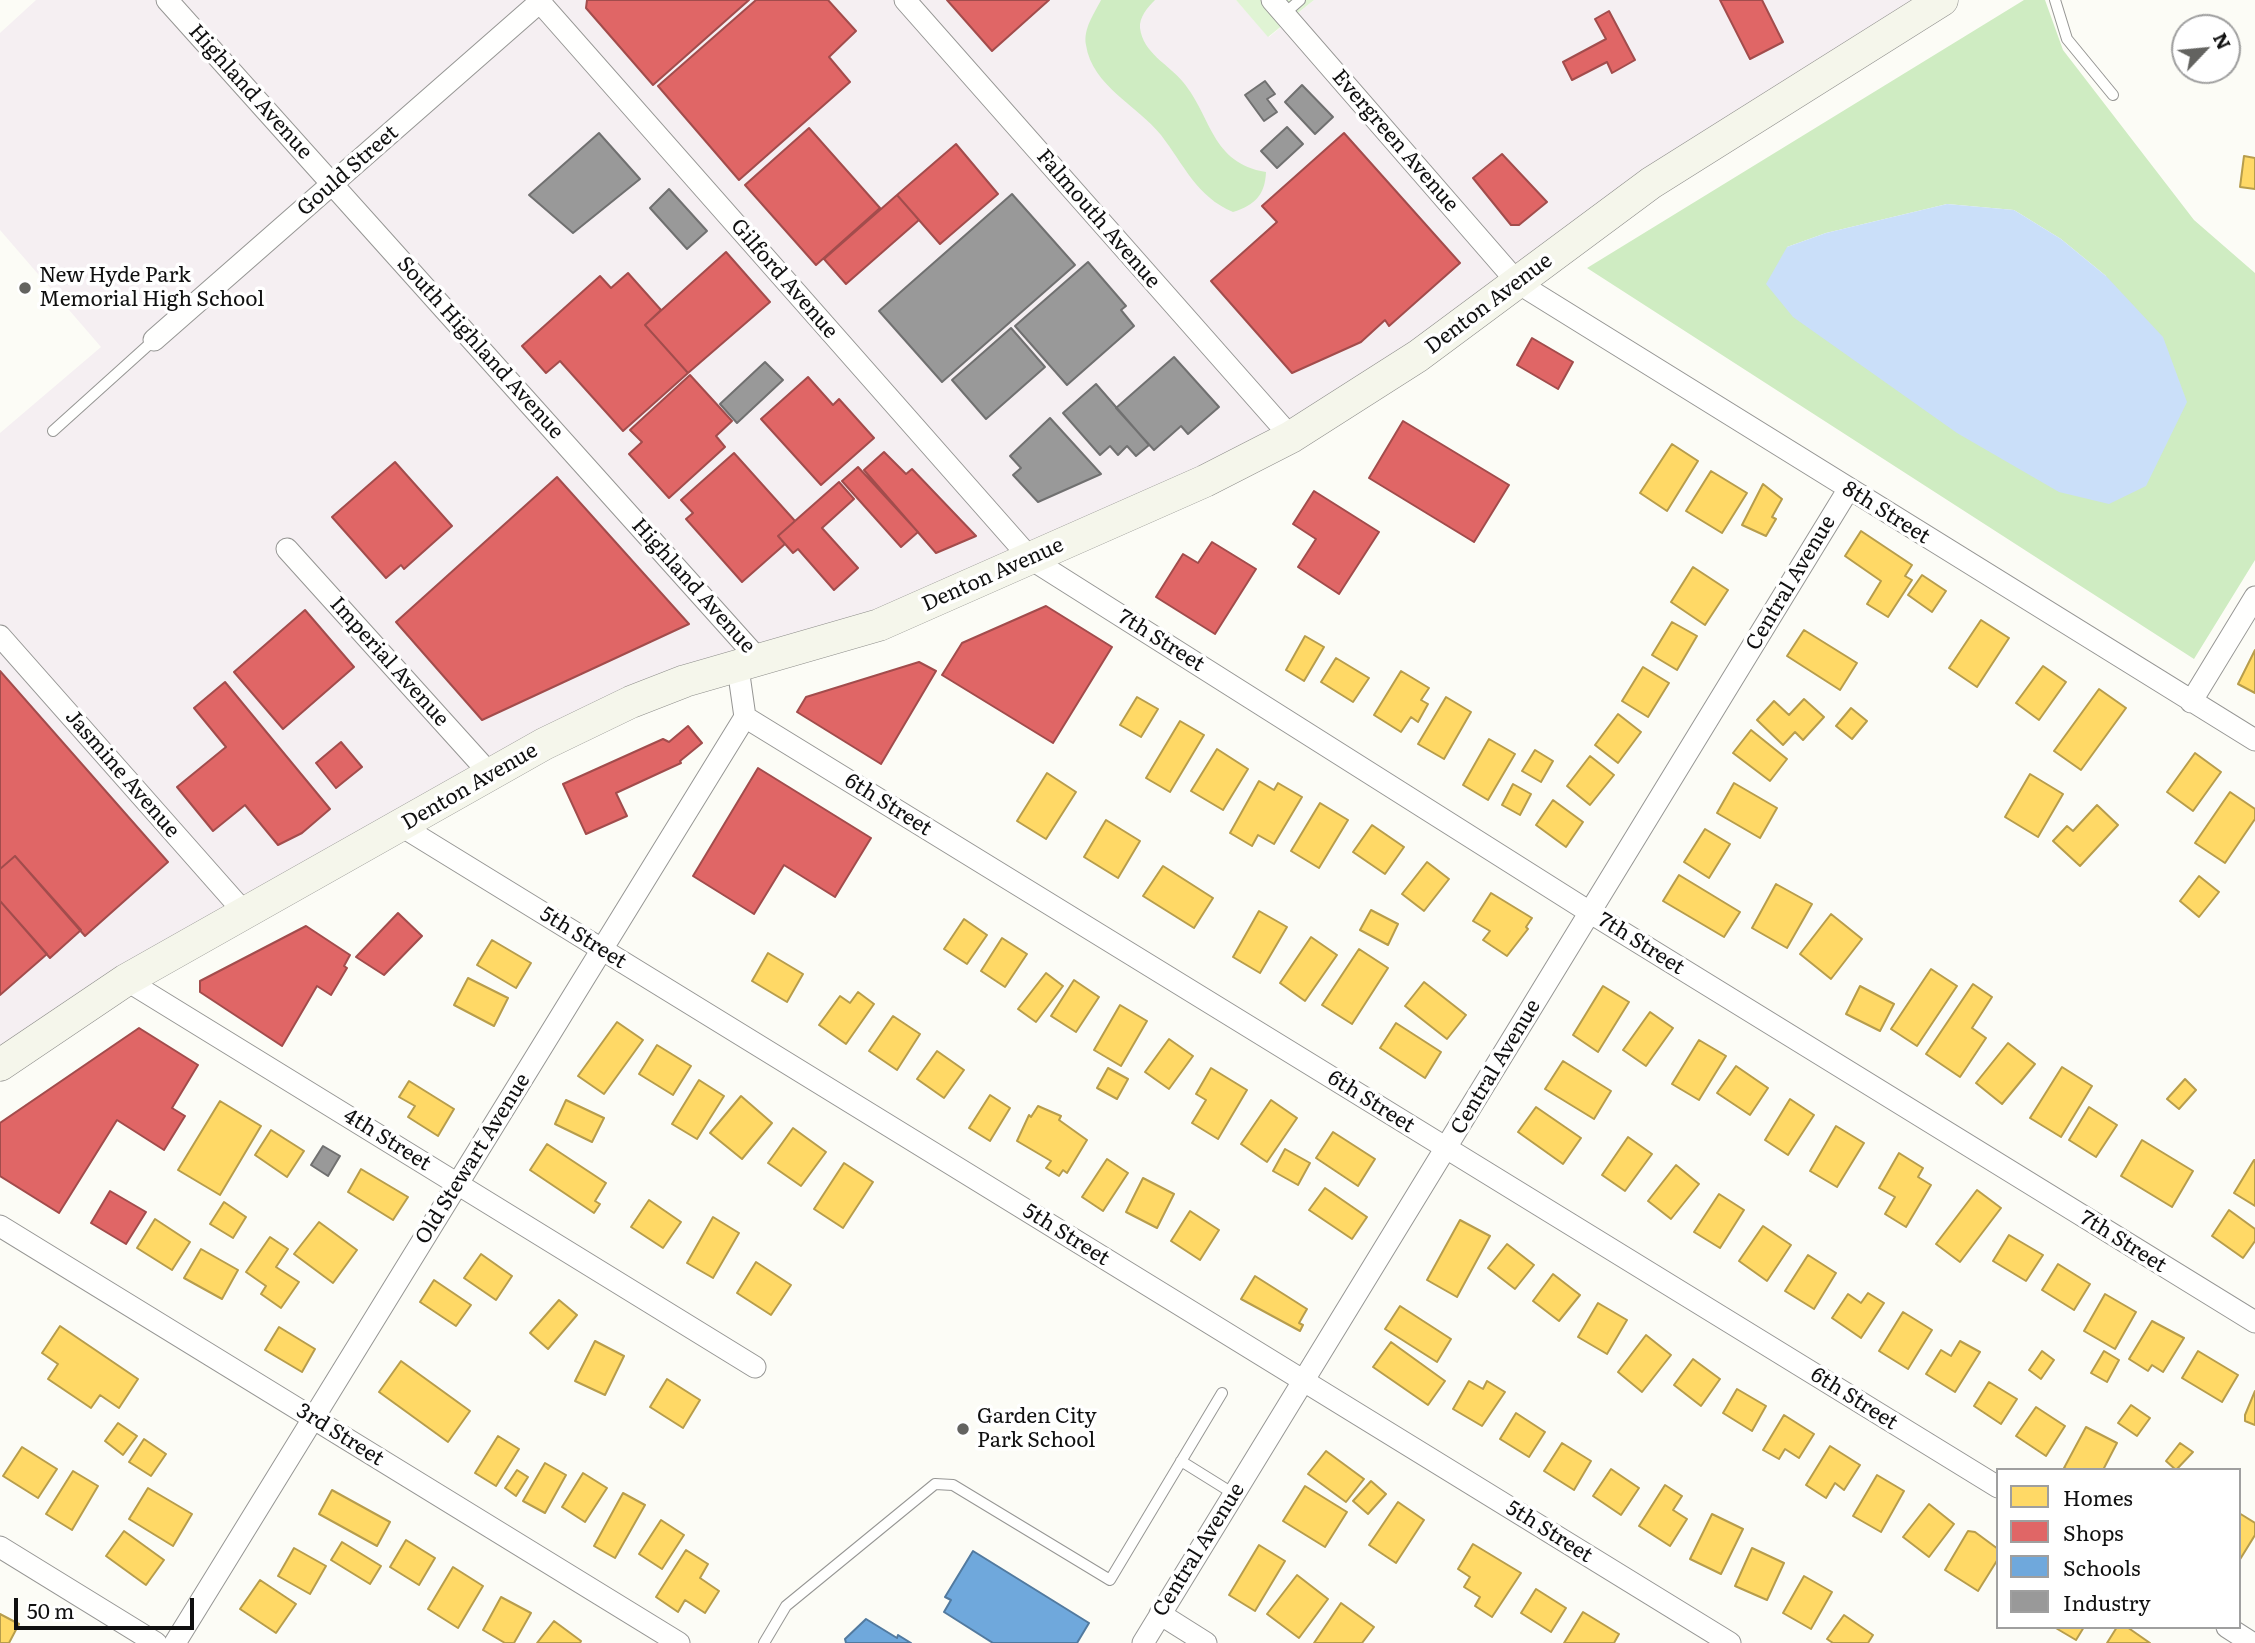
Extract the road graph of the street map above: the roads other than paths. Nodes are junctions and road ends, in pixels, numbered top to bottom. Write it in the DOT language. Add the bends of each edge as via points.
graph roads {
  1 [pos="167,0"];
  2 [pos="905,0"];
  3 [pos="1942,0"];
  4 [pos="2055,0"];
  5 [pos="540,1"];
  6 [pos="1285,5"];
  7 [pos="2113,95"];
  8 [pos="334,184"];
  9 [pos="1518,283"];
  10 [pos="154,340"];
  11 [pos="53,431"];
  12 [pos="1290,437"];
  13 [pos="1848,490"];
  14 [pos="626,512"];
  15 [pos="287,549"];
  16 [pos="1031,559"];
  17 [pos="2255,597"];
  18 [pos="0,636"];
  19 [pos="749,665"];
  20 [pos="2191,702"];
  21 [pos="745,717"];
  22 [pos="2255,740"];
  23 [pos="491,775"];
  24 [pos="403,827"];
  25 [pos="244,912"];
  26 [pos="1591,913"];
  27 [pos="602,949"];
  28 [pos="126,980"];
  29 [pos="3,1057"];
  30 [pos="1447,1148"];
  31 [pos="457,1184"];
  32 [pos="0,1226"];
  33 [pos="2255,1321"];
  34 [pos="755,1367"];
  35 [pos="1303,1381"];
  36 [pos="1222,1392"];
  37 [pos="313,1418"];
  38 [pos="1181,1461"];
  39 [pos="1996,1486"];
  40 [pos="1234,1494"];
  41 [pos="0,1547"];
  42 [pos="1160,1614"];
  43 [pos="2230,1629"];
  44 [pos="156,1643"];
  45 [pos="175,1643"];
  46 [pos="679,1643"];
  47 [pos="764,1643"];
  48 [pos="1143,1643"];
  49 [pos="1206,1643"];
  50 [pos="1730,1643"];
  51 [pos="2252,1643"];
  1 -- 8 [label="street, Highland Avenue"];
  2 -- 12 [label="street, Falmouth Avenue"];
  3 -- 9 [label="main road, Denton Avenue" via="1651,183"];
  4 -- 7 [label="lane" via="2067,39"];
  5 -- 8 [label="street, Gould Street"];
  5 -- 16 [label="street, Gilford Avenue"];
  6 -- 9 [label="street, Evergreen Avenue"];
  8 -- 10 [label="street, Gould Street"];
  8 -- 14 [label="street, South Highland Avenue"];
  9 -- 12 [label="main road, Denton Avenue" via="1418,356"];
  9 -- 13 [label="street, 8th Street"];
  10 -- 11 [label="lane"];
  12 -- 16 [label="main road, Denton Avenue" via="1205,481"];
  13 -- 20 [label="street, 8th Street"];
  13 -- 26 [label="street, Central Avenue"];
  14 -- 19 [label="street, Highland Avenue"];
  15 -- 23 [label="street, Imperial Avenue"];
  16 -- 19 [label="main road, Denton Avenue" via="879,625"];
  16 -- 26 [label="street, 7th Street"];
  17 -- 20 [label="street"];
  18 -- 25 [label="street, Jasmine Avenue"];
  19 -- 21 [label="street"];
  19 -- 23 [label="main road, Denton Avenue" via="684,681 631,702"];
  20 -- 22 [label="street, 8th Street"];
  21 -- 27 [label="street, Old Stewart Avenue"];
  21 -- 30 [label="street, 6th Street"];
  23 -- 24 [label="main road, Denton Avenue"];
  24 -- 25 [label="main road, Denton Avenue"];
  24 -- 27 [label="street, 5th Street"];
  25 -- 28 [label="main road, Denton Avenue"];
  26 -- 30 [label="street, Central Avenue"];
  26 -- 33 [label="street, 7th Street"];
  27 -- 31 [label="street, Old Stewart Avenue"];
  27 -- 35 [label="street, 5th Street"];
  28 -- 29 [label="main road, Denton Avenue"];
  28 -- 31 [label="street, 4th Street"];
  30 -- 35 [label="street, Central Avenue"];
  30 -- 39 [label="street, 6th Street"];
  31 -- 34 [label="street, 4th Street"];
  31 -- 37 [label="street, Old Stewart Avenue"];
  32 -- 37 [label="street, 3rd Street"];
  35 -- 40 [label="street, Central Avenue"];
  35 -- 50 [label="street, 5th Street"];
  36 -- 38 [label="lane"];
  37 -- 45 [label="street, Old Stewart Avenue"];
  37 -- 46 [label="street, 3rd Street"];
  38 -- 40 [label="lane"];
  38 -- 47 [label="lane" via="1110,1580 953,1485 935,1484 786,1606"];
  40 -- 42 [label="street, Central Avenue"];
  41 -- 44 [label="street"];
  42 -- 48 [label="street, Central Avenue"];
  42 -- 49 [label="street"];
  43 -- 51 [label="street"];
}
